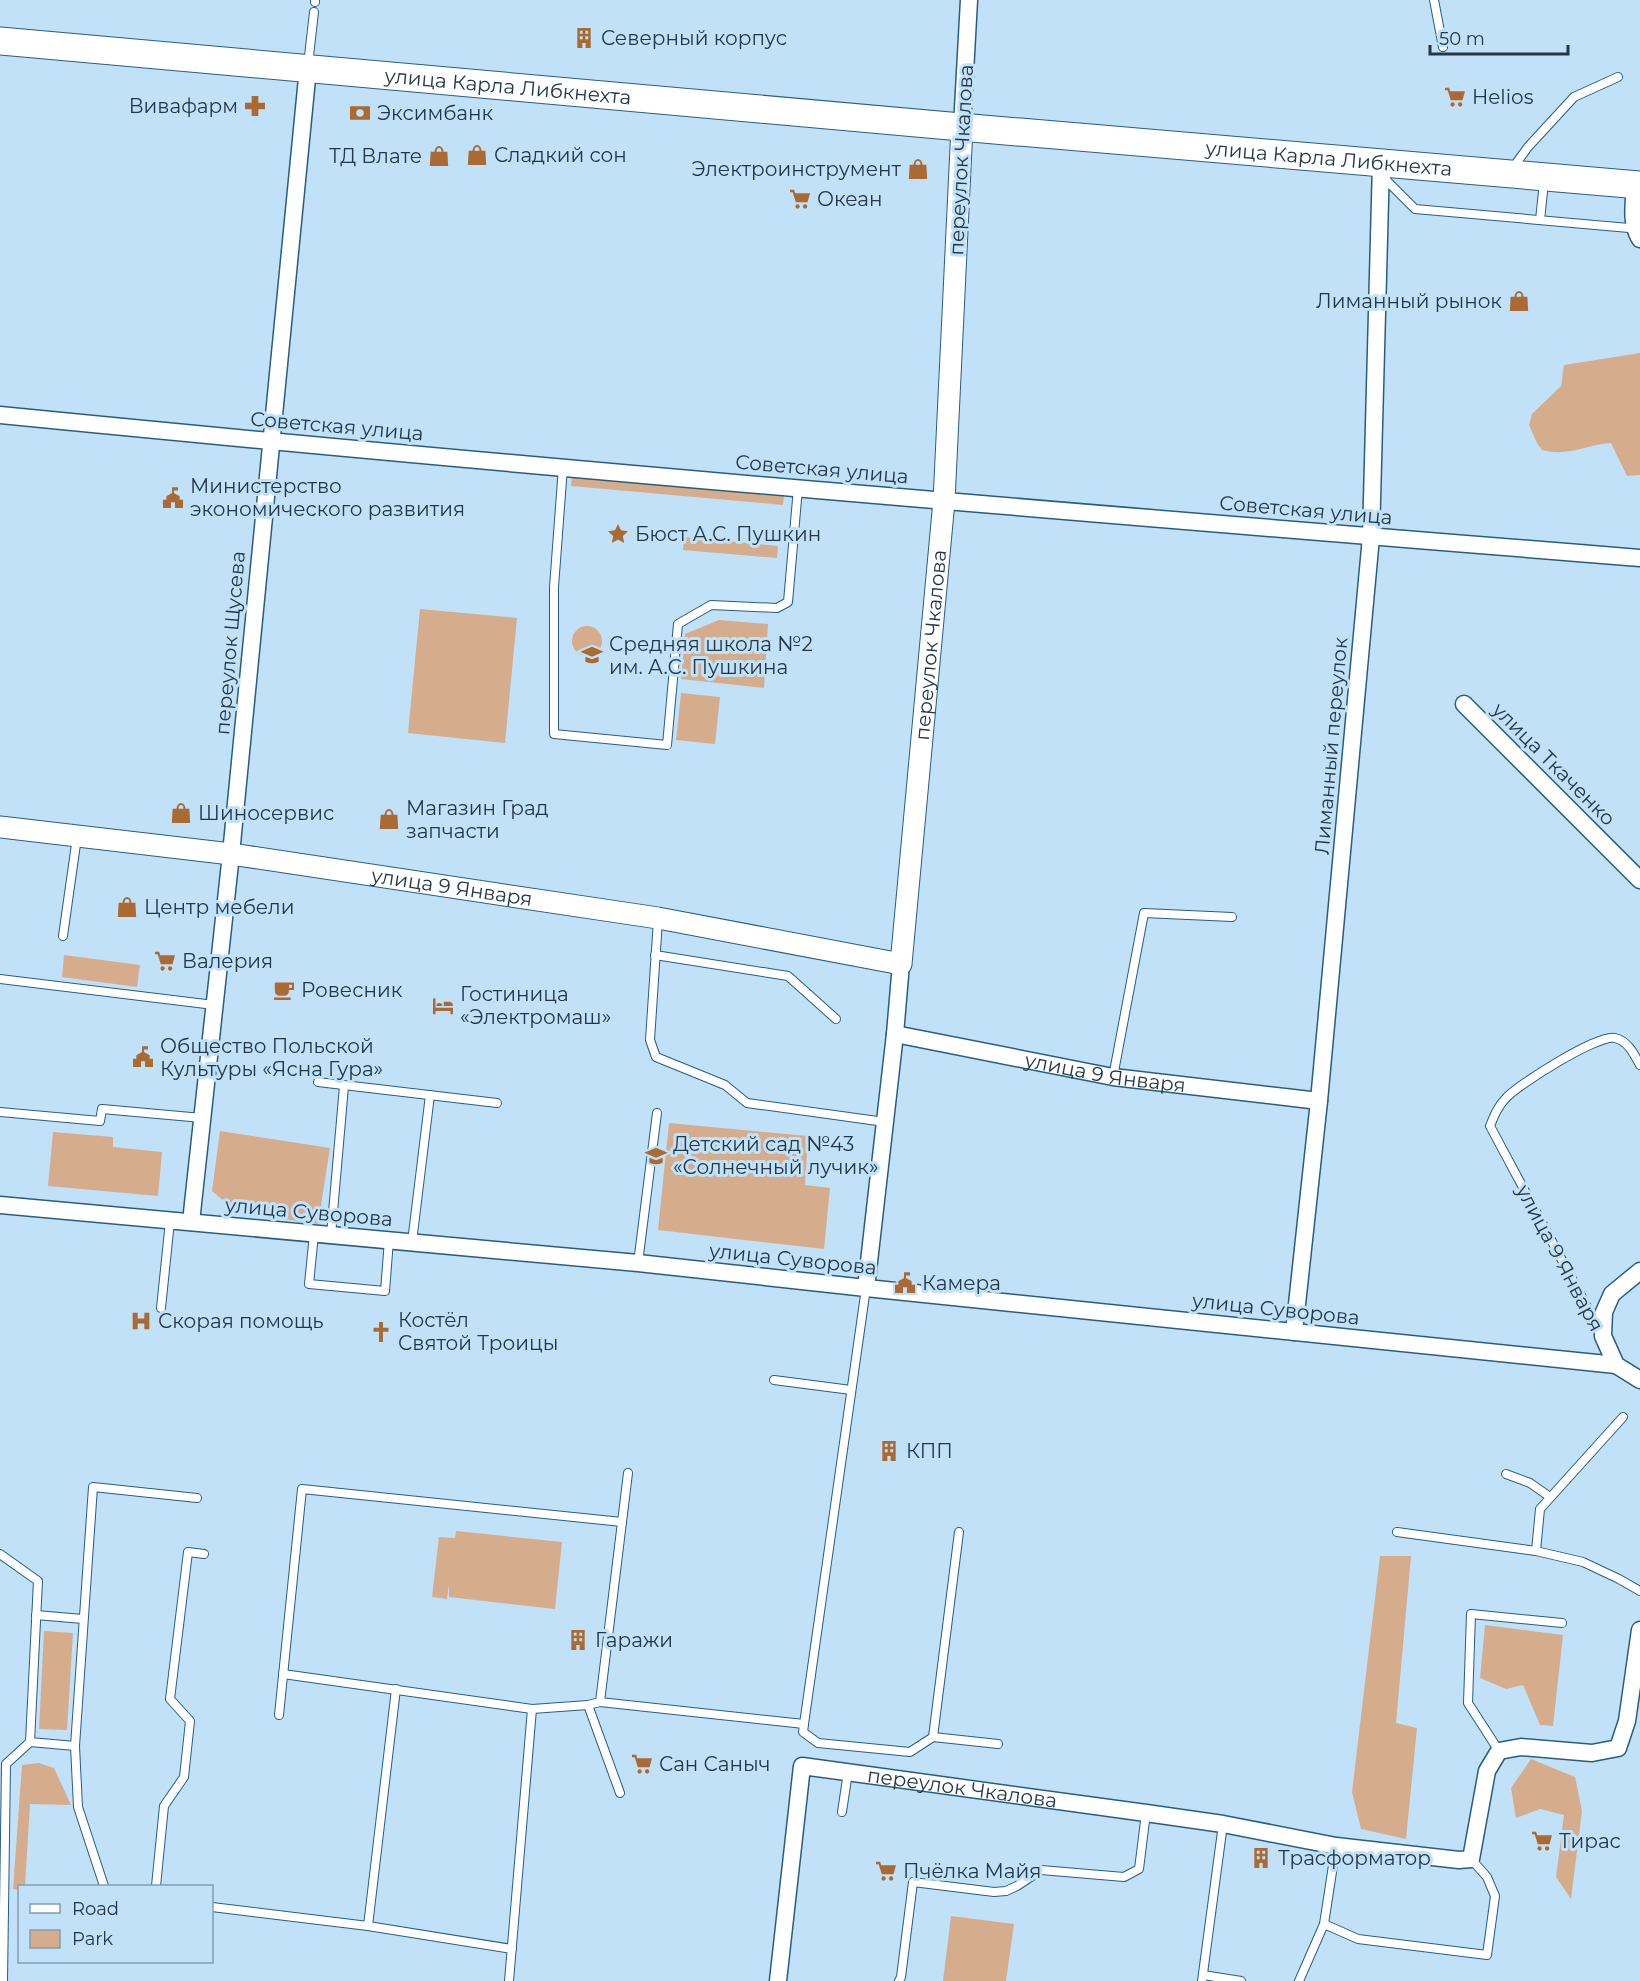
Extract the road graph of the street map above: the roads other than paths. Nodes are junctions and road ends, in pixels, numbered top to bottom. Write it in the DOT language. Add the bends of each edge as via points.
graph roads {
  1 [pos="969,0"];
  2 [pos="1434,0"];
  3 [pos="314,12"];
  4 [pos="0,41"];
  5 [pos="1443,47"];
  6 [pos="308,68"];
  7 [pos="1618,76"];
  8 [pos="962,127"];
  9 [pos="1381,163"];
  10 [pos="1508,174"];
  11 [pos="1544,177"];
  12 [pos="1638,185"];
  13 [pos="1540,220"];
  14 [pos="1637,234"];
  15 [pos="0,415"];
  16 [pos="270,441"];
  17 [pos="563,467"];
  18 [pos="798,488"];
  19 [pos="944,501"];
  20 [pos="1371,537"];
  21 [pos="1640,558"];
  22 [pos="1464,704"];
  23 [pos="0,827"];
  24 [pos="77,836"];
  25 [pos="231,854"];
  26 [pos="1640,880"];
  27 [pos="1232,917"];
  28 [pos="658,918"];
  29 [pos="63,936"];
  30 [pos="655,955"];
  31 [pos="901,964"];
  32 [pos="0,980"];
  33 [pos="214,1005"];
  34 [pos="836,1019"];
  35 [pos="895,1034"];
  36 [pos="1640,1065"];
  37 [pos="1113,1077"];
  38 [pos="318,1082"];
  39 [pos="344,1086"];
  40 [pos="430,1095"];
  41 [pos="1319,1101"];
  42 [pos="497,1103"];
  43 [pos="0,1112"];
  44 [pos="657,1113"];
  45 [pos="202,1118"];
  46 [pos="885,1122"];
  47 [pos="0,1205"];
  48 [pos="170,1221"];
  49 [pos="191,1222"];
  50 [pos="322,1234"];
  51 [pos="389,1240"];
  52 [pos="412,1242"];
  53 [pos="638,1263"];
  54 [pos="1640,1271"];
  55 [pos="866,1288"];
  56 [pos="161,1308"];
  57 [pos="1294,1332"];
  58 [pos="1603,1336"];
  59 [pos="1616,1365"];
  60 [pos="774,1380"];
  61 [pos="1640,1380"];
  62 [pos="851,1390"];
  63 [pos="1623,1417"];
  64 [pos="628,1473"];
  65 [pos="1506,1474"];
  66 [pos="1550,1497"];
  67 [pos="197,1498"];
  68 [pos="622,1522"];
  69 [pos="959,1532"];
  70 [pos="1397,1532"];
  71 [pos="1536,1551"];
  72 [pos="0,1554"];
  73 [pos="204,1554"];
  74 [pos="1640,1591"];
  75 [pos="36,1615"];
  76 [pos="83,1620"];
  77 [pos="1562,1623"];
  78 [pos="1640,1629"];
  79 [pos="283,1674"];
  80 [pos="396,1689"];
  81 [pos="600,1702"];
  82 [pos="588,1705"];
  83 [pos="532,1709"];
  84 [pos="279,1715"];
  85 [pos="804,1724"];
  86 [pos="933,1737"];
  87 [pos="30,1742"];
  88 [pos="998,1744"];
  89 [pos="75,1746"];
  90 [pos="1500,1751"];
  91 [pos="848,1772"];
  92 [pos="620,1793"];
  93 [pos="842,1812"];
  94 [pos="1146,1813"];
  95 [pos="1223,1824"];
  96 [pos="1336,1846"];
  97 [pos="1471,1859"];
  98 [pos="103,1885"];
  99 [pos="156,1885"];
  100 [pos="213,1907"];
  101 [pos="1324,1924"];
  102 [pos="368,1926"];
  103 [pos="512,1949"];
  104 [pos="1202,1978"];
  105 [pos="3,1981"];
  106 [pos="509,1981"];
  107 [pos="778,1981"];
  108 [pos="899,1981"];
  109 [pos="1241,1981"];
  110 [pos="1299,1981"];
  1 -- 8 [label="street, переулок Чкалова"];
  2 -- 5 [label="lane"];
  3 -- 6 [label="lane"];
  4 -- 6 [label="main road, улица Карла Либкнехта"];
  6 -- 8 [label="main road, улица Карла Либкнехта"];
  6 -- 16 [label="street, переулок Щусева"];
  7 -- 10 [label="lane" via="1574,97"];
  8 -- 9 [label="main road, улица Карла Либкнехта"];
  8 -- 19 [label="street, переулок Чкалова"];
  9 -- 10 [label="main road, улица Карла Либкнехта"];
  9 -- 13 [label="lane" via="1387,181 1415,209"];
  9 -- 20 [label="street, Лиманный переулок"];
  10 -- 11 [label="main road, улица Карла Либкнехта"];
  11 -- 12 [label="main road, улица Карла Либкнехта"];
  11 -- 13 [label="lane"];
  12 -- 14 [label="street" via="1634,208"];
  13 -- 14 [label="lane" via="1629,228"];
  15 -- 16 [label="street, Советская улица"];
  16 -- 17 [label="street, Советская улица"];
  16 -- 25 [label="street, переулок Щусева"];
  17 -- 18 [label="street, Советская улица"];
  17 -- 18 [label="lane" via="554,587 554,734 667,745 678,624 711,605 777,609 788,602"];
  18 -- 19 [label="street, Советская улица"];
  19 -- 20 [label="street, Советская улица"];
  19 -- 31 [label="street, переулок Чкалова"];
  20 -- 21 [label="street, Советская улица"];
  20 -- 41 [label="street, Лиманный переулок"];
  22 -- 26 [label="street, улица Ткаченко"];
  23 -- 24 [label="street, улица 9 Января"];
  24 -- 25 [label="street, улица 9 Января"];
  24 -- 29 [label="lane"];
  25 -- 28 [label="street, улица 9 Января"];
  25 -- 33 [label="street, переулок Щусева"];
  27 -- 37 [label="lane" via="1144,913"];
  28 -- 30 [label="lane"];
  28 -- 31 [label="street, улица 9 Января"];
  30 -- 34 [label="lane" via="788,976"];
  30 -- 46 [label="lane" via="650,1040 656,1057 725,1085 747,1103"];
  31 -- 35 [label="street, переулок Чкалова"];
  32 -- 33 [label="lane"];
  33 -- 45 [label="street, переулок Щусева"];
  35 -- 37 [label="street, улица 9 Января"];
  35 -- 46 [label="street, переулок Чкалова"];
  36 -- 58 [label="lane, улица 9 Января" via="1629,1047 1616,1038 1604,1038 1519,1087 1504,1099 1490,1126"];
  37 -- 41 [label="street, улица 9 Января"];
  38 -- 39 [label="lane"];
  39 -- 40 [label="lane"];
  39 -- 50 [label="lane"];
  40 -- 42 [label="lane"];
  40 -- 52 [label="lane"];
  41 -- 57 [label="street, Лиманный переулок"];
  43 -- 45 [label="lane" via="100,1121 102,1109"];
  44 -- 53 [label="lane"];
  45 -- 49 [label="street, переулок Щусева"];
  46 -- 55 [label="street, переулок Чкалова"];
  47 -- 48 [label="street, улица Суворова"];
  48 -- 49 [label="street, улица Суворова"];
  48 -- 56 [label="lane"];
  49 -- 50 [label="street, улица Суворова"];
  50 -- 51 [label="street, улица Суворова"];
  50 -- 51 [label="lane" via="309,1284 385,1292"];
  51 -- 52 [label="street, улица Суворова"];
  52 -- 53 [label="street, улица Суворова"];
  53 -- 55 [label="street, улица Суворова"];
  54 -- 58 [label="street" via="1612,1294 1604,1312"];
  55 -- 57 [label="street, улица Суворова"];
  55 -- 62 [label="lane"];
  57 -- 59 [label="street, улица Суворова"];
  58 -- 59 [label="street, улица 9 Января"];
  59 -- 61 [label="street"];
  60 -- 62 [label="lane"];
  62 -- 85 [label="lane"];
  63 -- 66 [label="lane"];
  64 -- 68 [label="lane"];
  65 -- 66 [label="lane" via="1530,1483"];
  66 -- 71 [label="lane" via="1540,1509"];
  67 -- 76 [label="lane" via="93,1487"];
  68 -- 79 [label="lane" via="302,1489"];
  68 -- 81 [label="lane"];
  69 -- 86 [label="lane"];
  70 -- 71 [label="lane"];
  71 -- 74 [label="lane" via="1583,1562"];
  72 -- 75 [label="lane" via="38,1581"];
  73 -- 99 [label="lane" via="188,1552 170,1699 190,1721 184,1777 164,1806"];
  75 -- 76 [label="lane"];
  75 -- 87 [label="lane"];
  76 -- 89 [label="lane"];
  77 -- 90 [label="lane" via="1471,1614 1468,1704"];
  78 -- 90 [label="street" via="1627,1721 1618,1748 1592,1753 1521,1747"];
  79 -- 80 [label="lane"];
  79 -- 84 [label="lane"];
  80 -- 83 [label="lane"];
  80 -- 102 [label="lane"];
  81 -- 82 [label="lane"];
  81 -- 85 [label="lane"];
  82 -- 83 [label="lane"];
  82 -- 92 [label="lane"];
  83 -- 103 [label="lane"];
  85 -- 86 [label="lane" via="803,1732 818,1743 910,1752"];
  86 -- 88 [label="lane"];
  87 -- 89 [label="lane"];
  87 -- 105 [label="lane" via="6,1764"];
  89 -- 98 [label="lane" via="78,1807"];
  90 -- 97 [label="street" via="1487,1771"];
  91 -- 93 [label="lane"];
  91 -- 94 [label="street, переулок Чкалова"];
  91 -- 107 [label="street, переулок Чкалова" via="802,1766"];
  94 -- 95 [label="street, переулок Чкалова"];
  94 -- 108 [label="lane" via="1139,1869 1124,1877 1041,1870 1017,1886 994,1892 913,1882"];
  95 -- 96 [label="street, переулок Чкалова"];
  95 -- 104 [label="lane"];
  96 -- 97 [label="street, переулок Чкалова"];
  96 -- 101 [label="lane"];
  97 -- 101 [label="lane" via="1487,1877 1495,1896 1487,1955 1358,1939"];
  100 -- 102 [label="lane"];
  101 -- 110 [label="lane"];
  102 -- 103 [label="lane"];
  103 -- 106 [label="lane"];
  104 -- 109 [label="lane"];
}
